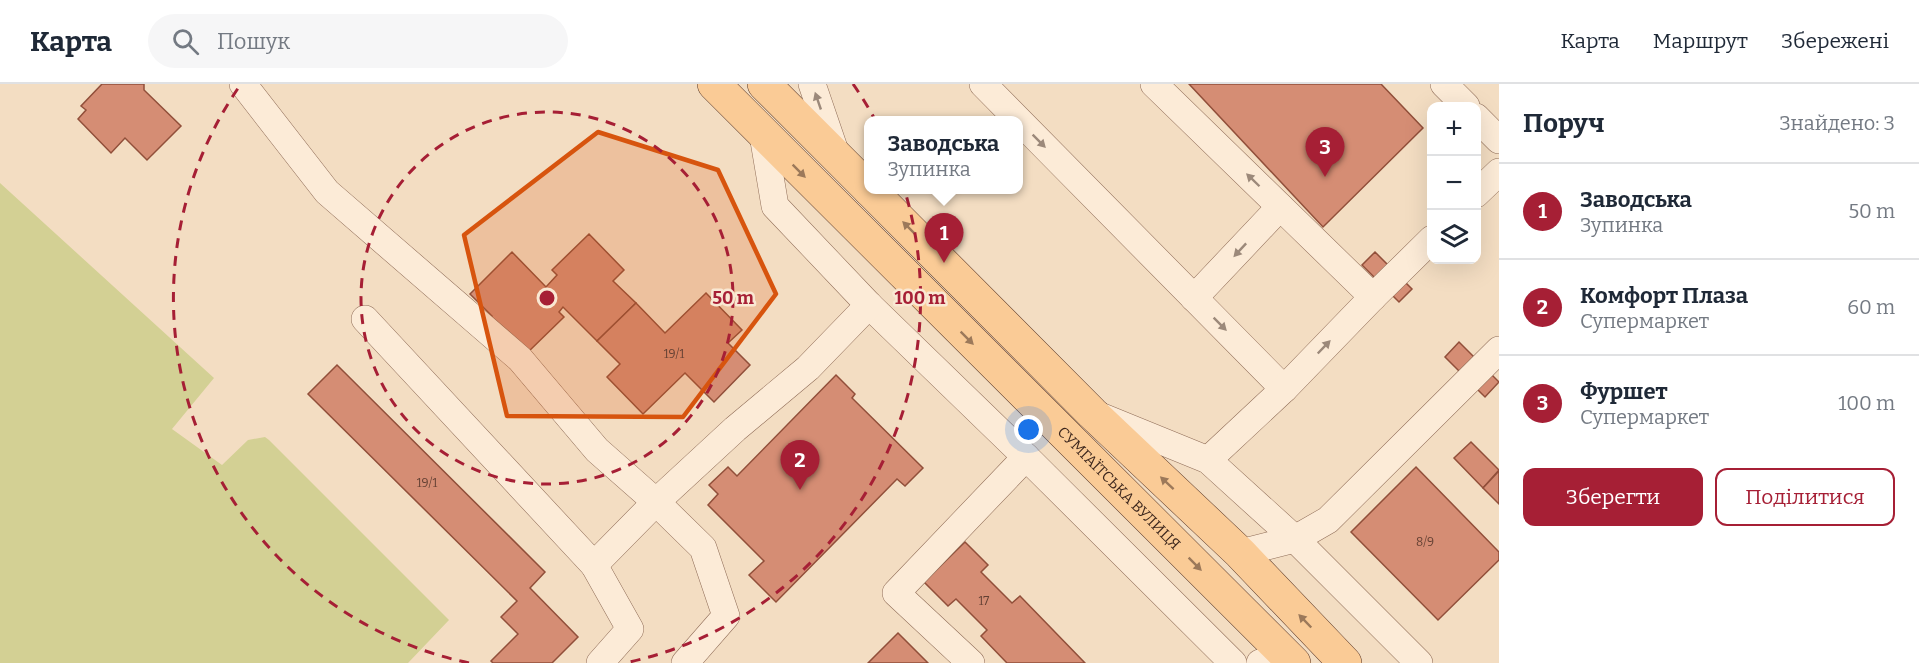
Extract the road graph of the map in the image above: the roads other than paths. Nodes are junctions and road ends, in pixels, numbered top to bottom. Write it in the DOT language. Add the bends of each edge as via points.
graph roads {
  1 [pos="243,84"];
  2 [pos="714,84"];
  3 [pos="764,84"];
  4 [pos="812,84"];
  5 [pos="983,84"];
  6 [pos="1154,84"];
  7 [pos="1444,84"];
  8 [pos="1462,102"];
  9 [pos="1015,116"];
  10 [pos="1481,122"];
  11 [pos="1023,125"];
  12 [pos="763,135"];
  13 [pos="1499,140"];
  14 [pos="837,158"];
  15 [pos="1499,172"];
  16 [pos="864,184"];
  17 [pos="1481,189"];
  18 [pos="874,194"];
  19 [pos="1280,207"];
  20 [pos="1427,243"];
  21 [pos="1373,297"];
  22 [pos="1194,298"];
  23 [pos="869,305"];
  24 [pos="364,319"];
  25 [pos="1499,350"];
  26 [pos="1284,389"];
  27 [pos="1092,413"];
  28 [pos="1026,457"];
  29 [pos="1208,460"];
  30 [pos="656,502"];
  31 [pos="1294,539"];
  32 [pos="1240,553"];
  33 [pos="594,565"];
  34 [pos="1280,660"];
  35 [pos="600,663"];
  36 [pos="685,663"];
  37 [pos="971,663"];
  38 [pos="1233,663"];
  39 [pos="1345,663"];
  40 [pos="1419,663"];
  1 -- 30 [label="lane" via="327,192 520,359 597,450"];
  2 -- 12 [label="main road, СУМГАЇТСЬКА ВУЛИЦЯ"];
  3 -- 14 [label="main road"];
  14 -- 4 [label="lane, one-way"];
  5 -- 9 [label="lane, one-way"];
  19 -- 6 [label="lane, one-way"];
  7 -- 8 [label="lane"];
  10 -- 13 [label="lane"];
  11 -- 22 [label="lane, one-way"];
  12 -- 23 [label="lane" via="775,206"];
  12 -- 34 [label="main road, СУМГАЇТСЬКА ВУЛИЦЯ, one-way"];
  14 -- 16 [label="main road"];
  15 -- 17 [label="lane"];
  27 -- 18 [label="main road, one-way"];
  19 -- 21 [label="lane"];
  19 -- 22 [label="lane, one-way"];
  20 -- 21 [label="lane"];
  26 -- 21 [label="lane, one-way"];
  22 -- 26 [label="lane, one-way"];
  23 -- 28 [label="lane"];
  23 -- 30 [label="lane" via="808,368"];
  24 -- 33 [label="lane"];
  25 -- 31 [label="lane" via="1328,520"];
  26 -- 29 [label="lane"];
  27 -- 29 [label="lane"];
  32 -- 27 [label="main road, one-way"];
  28 -- 37 [label="lane" via="896,593"];
  28 -- 38 [label="lane"];
  29 -- 31 [label="lane"];
  30 -- 33 [label="lane"];
  30 -- 36 [label="lane" via="703,548 726,616"];
  31 -- 32 [label="lane"];
  31 -- 40 [label="lane"];
  39 -- 32 [label="main road, one-way"];
  33 -- 35 [label="lane" via="630,629"];
}
